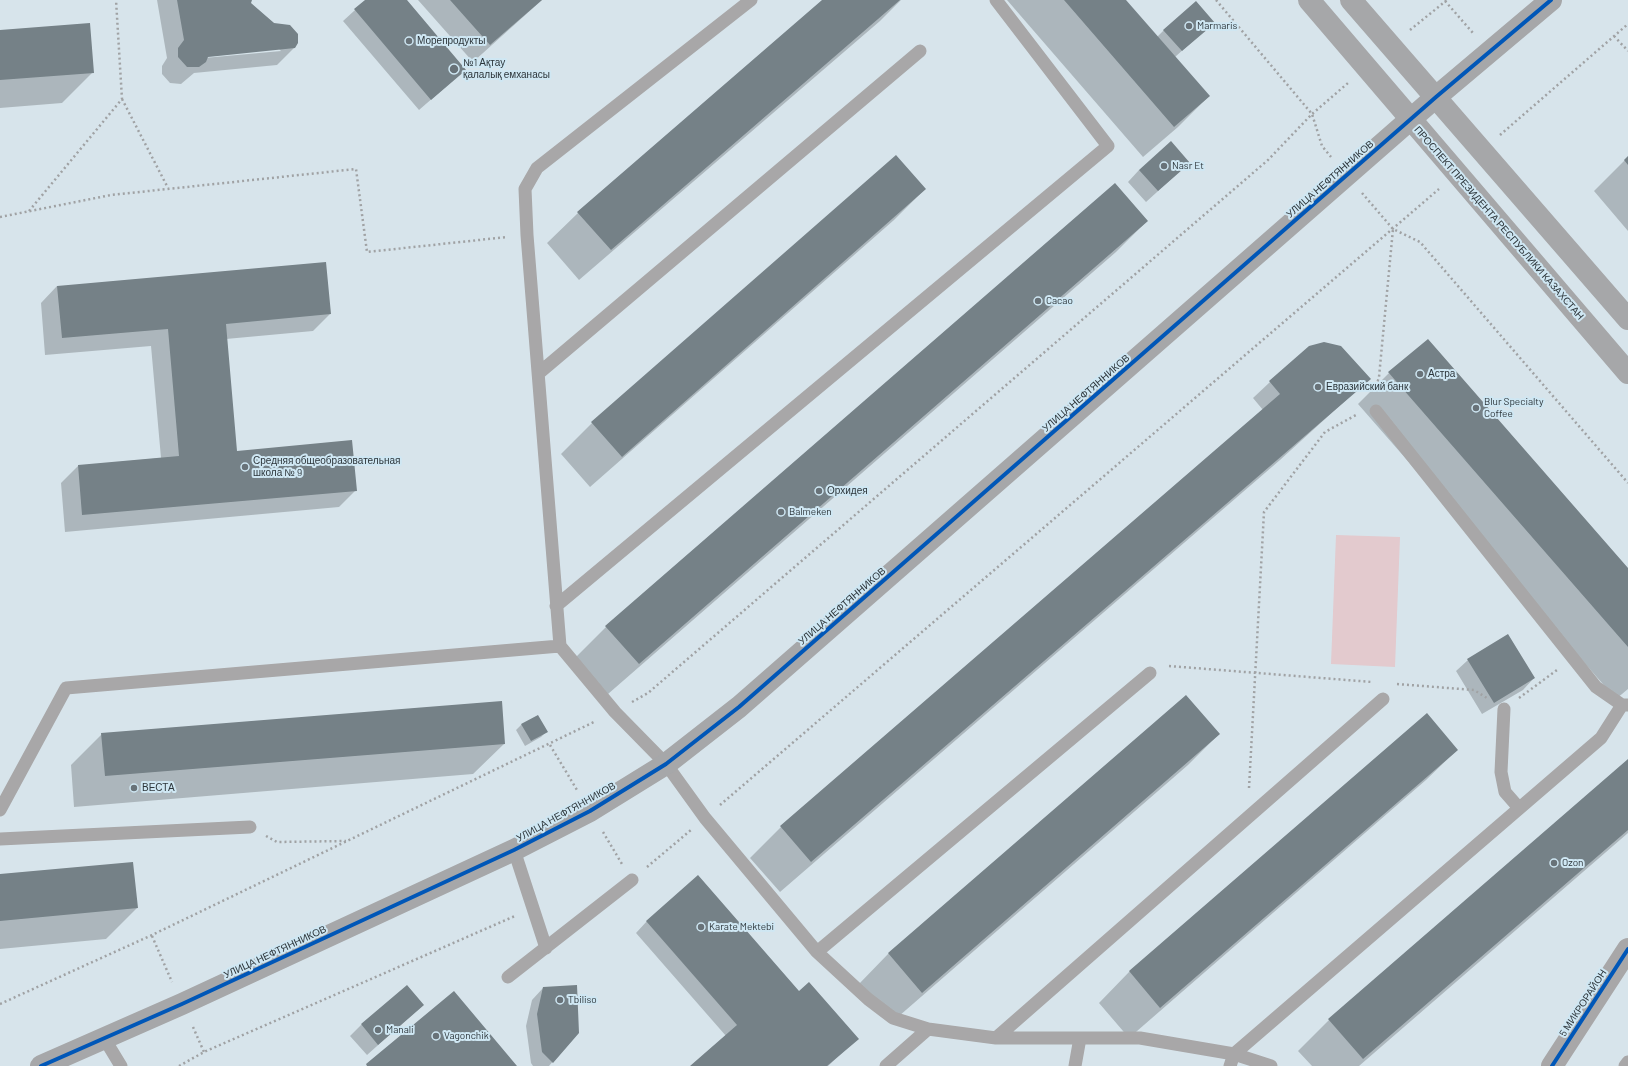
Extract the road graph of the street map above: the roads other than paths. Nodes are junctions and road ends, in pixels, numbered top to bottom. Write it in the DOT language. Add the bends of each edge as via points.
graph roads {
  1 [pos="751,0"];
  2 [pos="996,0"];
  3 [pos="1309,0"];
  4 [pos="1351,0"];
  5 [pos="1551,0"];
  6 [pos="920,51"];
  7 [pos="1436,97"];
  8 [pos="1410,120"];
  9 [pos="1628,319"];
  10 [pos="539,373"];
  11 [pos="1628,373"];
  12 [pos="1376,411"];
  13 [pos="556,606"];
  14 [pos="560,646"];
  15 [pos="1150,673"];
  16 [pos="1383,699"];
  17 [pos="1625,705"];
  18 [pos="1504,709"];
  19 [pos="666,764"];
  20 [pos="1519,808"];
  21 [pos="0,810"];
  22 [pos="250,827"];
  23 [pos="0,839"];
  24 [pos="514,850"];
  25 [pos="632,880"];
  26 [pos="546,948"];
  27 [pos="1628,949"];
  28 [pos="817,952"];
  29 [pos="508,977"];
  30 [pos="928,1029"];
  31 [pos="104,1038"];
  32 [pos="996,1038"];
  33 [pos="1080,1038"];
  34 [pos="1232,1060"];
  35 [pos="1628,1062"];
  36 [pos="41,1066"];
  37 [pos="121,1066"];
  38 [pos="886,1066"];
  39 [pos="1075,1066"];
  40 [pos="1271,1066"];
  41 [pos="1552,1066"];
  42 [pos="1625,1066"];
  1 -- 10 [label="lane" via="537,168 525,190"];
  2 -- 13 [label="lane" via="1108,146"];
  3 -- 8 [label="street, ПРОСПЕКТ ПРЕЗИДЕНТА РЕСПУБЛИКИ КАЗАХСТАН"];
  4 -- 7 [label="street"];
  5 -- 7 [label="street, УЛИЦА НЕФТЯННИКОВ"];
  6 -- 10 [label="lane"];
  7 -- 8 [label="street, УЛИЦА НЕФТЯННИКОВ"];
  7 -- 9 [label="street"];
  8 -- 11 [label="street, ПРОСПЕКТ ПРЕЗИДЕНТА РЕСПУБЛИКИ КАЗАХСТАН"];
  8 -- 19 [label="street, УЛИЦА НЕФТЯННИКОВ" via="739,707"];
  10 -- 13 [label="lane"];
  12 -- 17 [label="lane" via="1596,687"];
  13 -- 14 [label="lane"];
  14 -- 19 [label="lane" via="615,712"];
  14 -- 21 [label="lane" via="66,688"];
  15 -- 28 [label="lane"];
  16 -- 32 [label="lane"];
  17 -- 20 [label="lane" via="1601,738"];
  18 -- 20 [label="lane" via="1501,772 1505,792"];
  19 -- 24 [label="street, УЛИЦА НЕФТЯННИКОВ" via="590,811"];
  19 -- 28 [label="lane" via="705,818"];
  20 -- 34 [label="lane"];
  22 -- 23 [label="lane"];
  24 -- 26 [label="lane"];
  24 -- 31 [label="street, УЛИЦА НЕФТЯННИКОВ"];
  25 -- 26 [label="lane"];
  26 -- 29 [label="lane"];
  27 -- 41 [label="street, 5 МИКРОРАЙОН"];
  28 -- 30 [label="lane" via="868,999 893,1018"];
  30 -- 32 [label="lane"];
  30 -- 38 [label="lane"];
  31 -- 36 [label="street, УЛИЦА НЕФТЯННИКОВ"];
  31 -- 37 [label="lane"];
  32 -- 33 [label="lane"];
  33 -- 34 [label="lane" via="1140,1038"];
  33 -- 39 [label="lane"];
  34 -- 40 [label="lane"];
  35 -- 42 [label="lane"];
}
